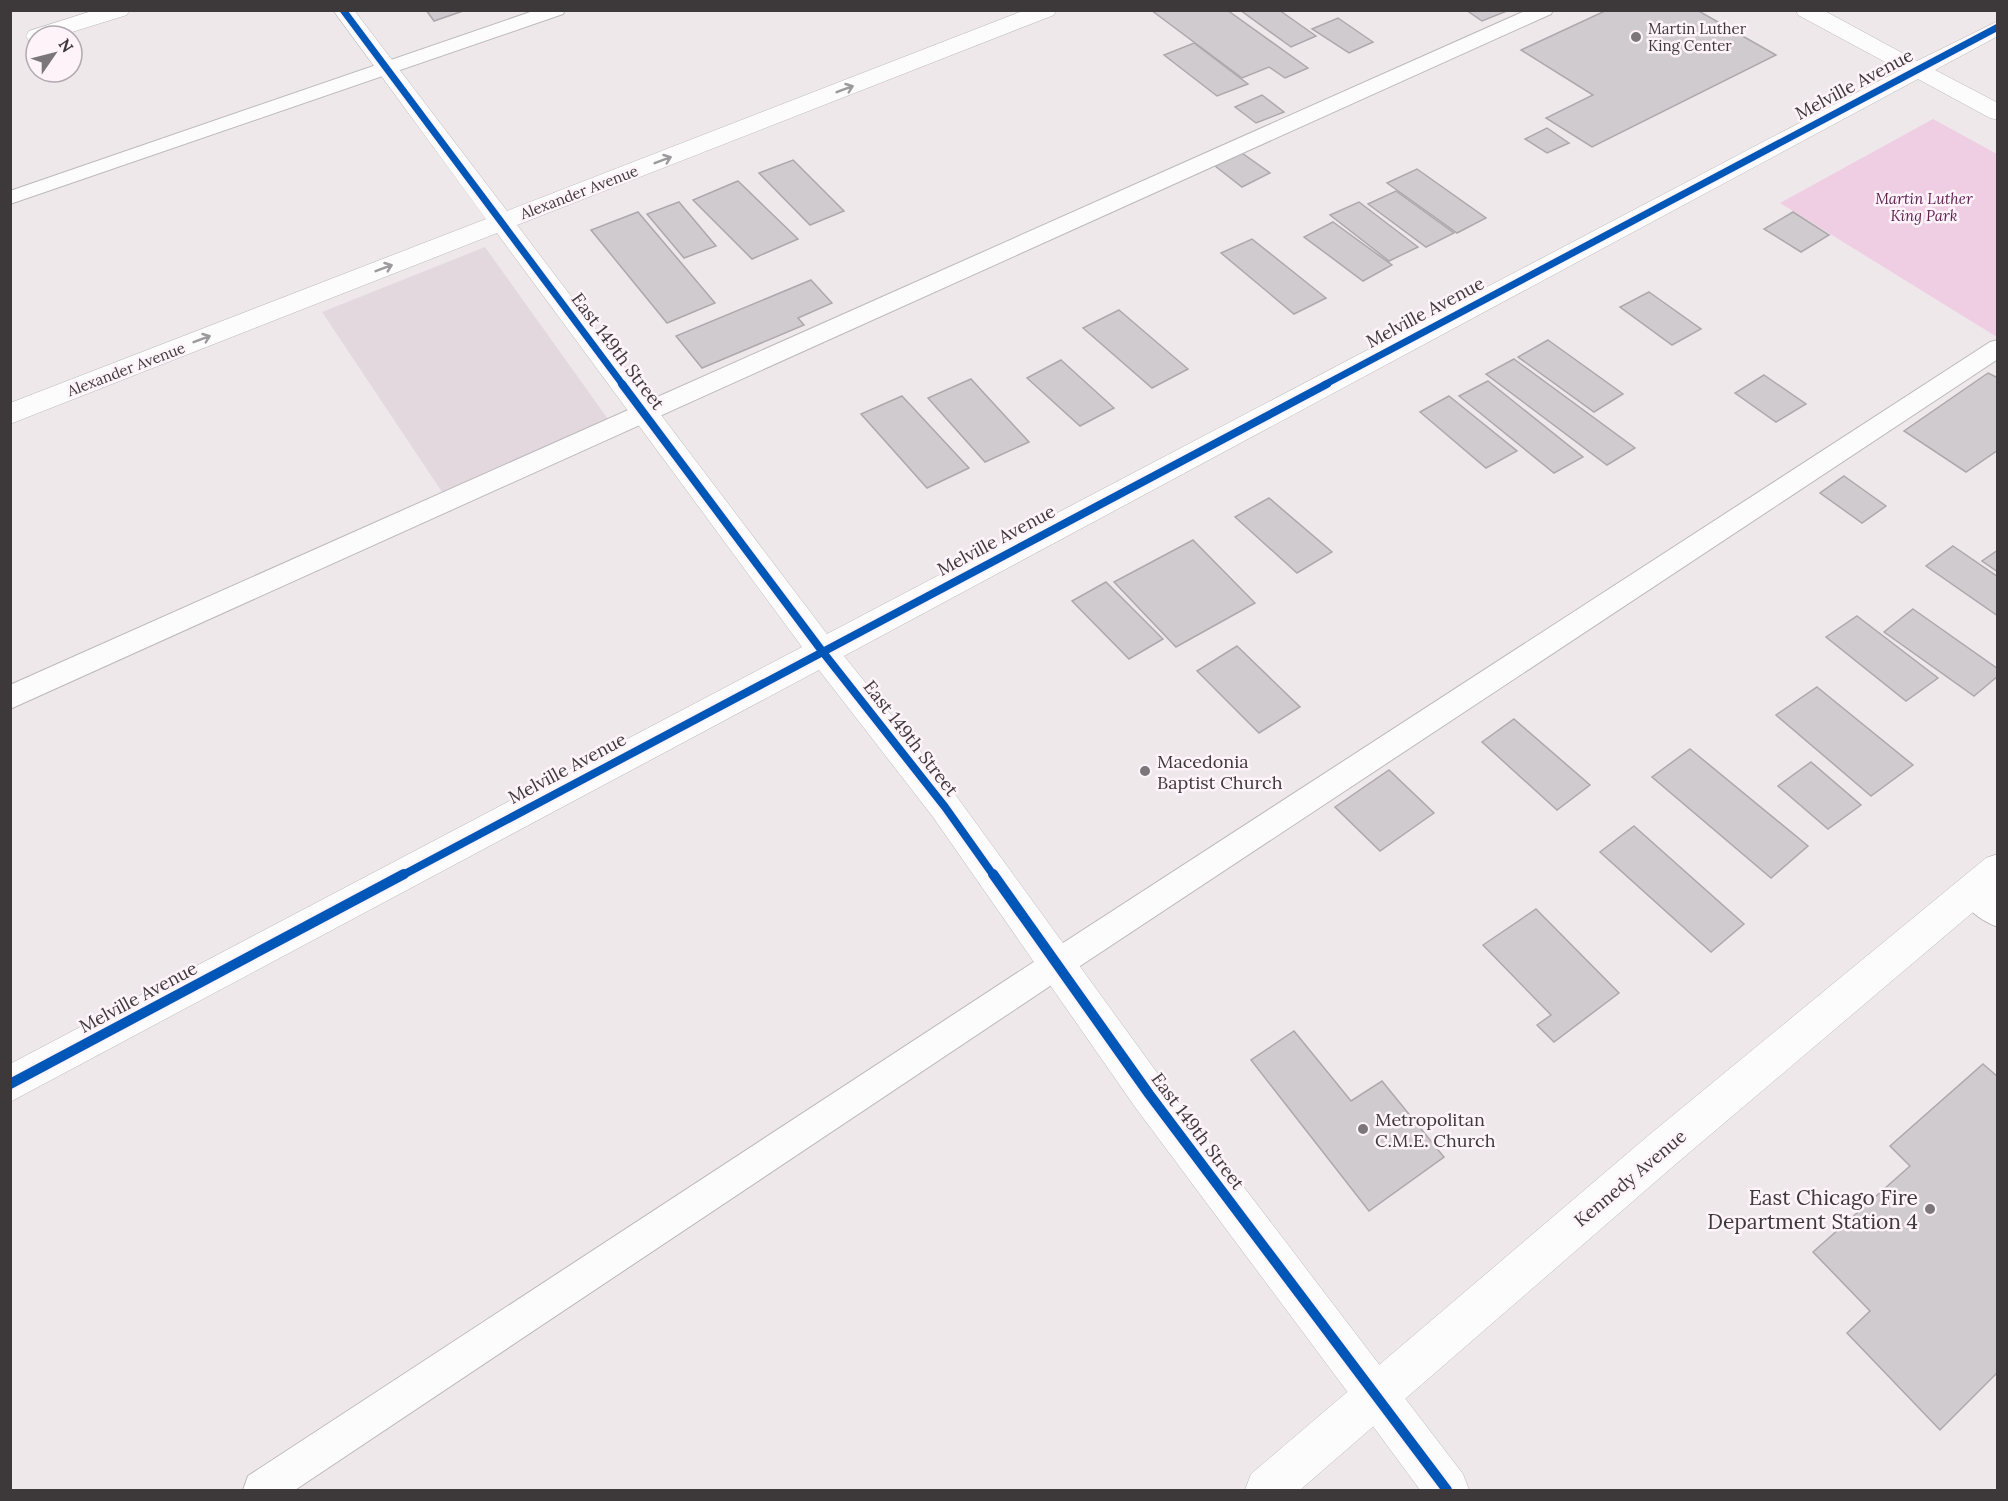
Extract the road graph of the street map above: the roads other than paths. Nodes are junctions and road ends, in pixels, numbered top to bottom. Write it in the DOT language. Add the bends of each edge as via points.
graph roads {
  1 [pos="119,10"];
  2 [pos="343,10"];
  3 [pos="556,10"];
  4 [pos="1046,10"];
  5 [pos="1544,10"];
  6 [pos="1806,10"];
  7 [pos="75,24"];
  8 [pos="1998,27"];
  9 [pos="386,68"];
  10 [pos="1916,70"];
  11 [pos="1998,113"];
  12 [pos="10,198"];
  13 [pos="501,223"];
  14 [pos="1998,348"];
  15 [pos="643,412"];
  16 [pos="10,414"];
  17 [pos="822,651"];
  18 [pos="10,698"];
  19 [pos="1989,891"];
  20 [pos="1056,964"];
  21 [pos="10,1084"];
  22 [pos="1377,1395"];
  23 [pos="262,1491"];
  24 [pos="1267,1491"];
  25 [pos="1447,1491"];
  1 -- 7 [label="street"];
  2 -- 9 [label="street, East 149th Street"];
  3 -- 9 [label="lane"];
  13 -- 4 [label="street, Alexander Avenue, one-way"];
  5 -- 15 [label="lane"];
  6 -- 10 [label="street"];
  8 -- 10 [label="street, Melville Avenue"];
  9 -- 12 [label="lane"];
  9 -- 13 [label="street, East 149th Street"];
  10 -- 11 [label="street"];
  10 -- 17 [label="street, Melville Avenue"];
  13 -- 15 [label="street, East 149th Street"];
  16 -- 13 [label="street, Alexander Avenue, one-way"];
  14 -- 20 [label="lane"];
  15 -- 17 [label="street, East 149th Street"];
  15 -- 18 [label="lane"];
  17 -- 20 [label="street, East 149th Street" via="945,807"];
  17 -- 21 [label="street, Melville Avenue"];
  19 -- 22 [label="street, Kennedy Avenue" via="1672,1142"];
  20 -- 22 [label="street, East 149th Street" via="1149,1094"];
  20 -- 23 [label="lane"];
  22 -- 24 [label="street, Kennedy Avenue"];
  22 -- 25 [label="street, East 149th Street"];
}
